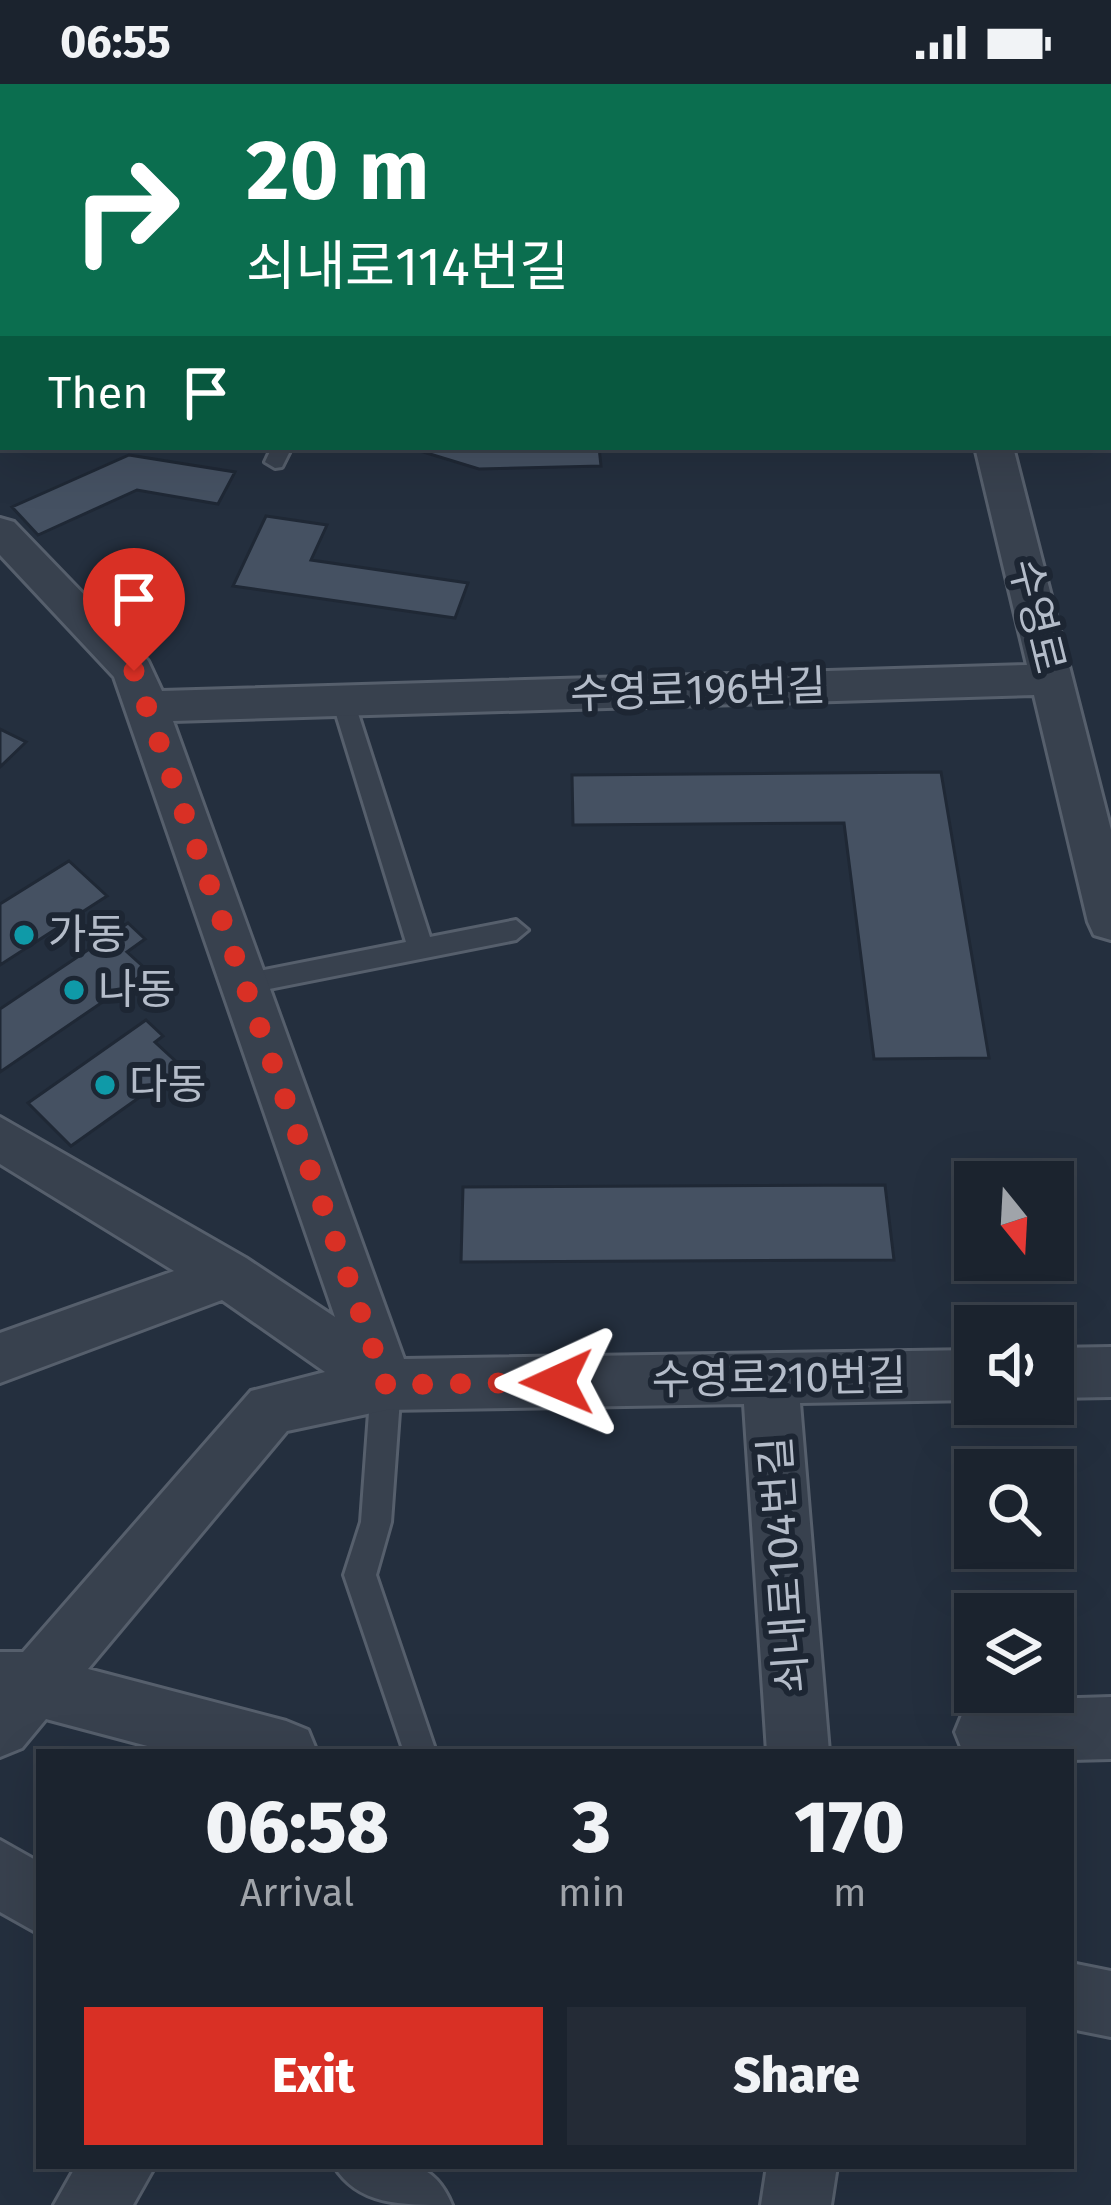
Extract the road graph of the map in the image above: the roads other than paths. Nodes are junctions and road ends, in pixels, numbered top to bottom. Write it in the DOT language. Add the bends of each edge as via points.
graph roads {
  1 [pos="995,450"];
  2 [pos="0,531"];
  3 [pos="1053,679"];
  4 [pos="140,689"];
  5 [pos="344,701"];
  6 [pos="1095,794"];
  7 [pos="1111,922"];
  8 [pos="516,930"];
  9 [pos="421,950"];
  10 [pos="244,984"];
  11 [pos="0,1138"];
  12 [pos="227,1275"];
  13 [pos="0,1358"];
  14 [pos="1111,1372"];
  15 [pos="1074,1373"];
  16 [pos="954,1375"];
  17 [pos="770,1379"];
  18 [pos="386,1385"];
  19 [pos="11,1696"];
  20 [pos="1111,1728"];
  21 [pos="986,1732"];
  22 [pos="271,1749"];
  23 [pos="419,1749"];
  24 [pos="798,1749"];
  25 [pos="0,1873"];
  26 [pos="36,1900"];
  27 [pos="1074,1997"];
  28 [pos="1111,2004"];
  29 [pos="117,2169"];
  30 [pos="373,2169"];
  31 [pos="802,2169"];
  32 [pos="89,2205"];
  33 [pos="417,2205"];
  34 [pos="796,2205"];
  1 -- 3 [label="street, 수영로"];
  2 -- 4 [label="street"];
  3 -- 5 [label="street, 수영로196번길"];
  3 -- 6 [label="street, 수영로"];
  4 -- 5 [label="street, 수영로196번길"];
  4 -- 10 [label="street"];
  5 -- 9 [label="lane"];
  6 -- 7 [label="street, 수영로"];
  8 -- 9 [label="lane"];
  9 -- 10 [label="lane"];
  10 -- 18 [label="street"];
  11 -- 12 [label="street"];
  12 -- 13 [label="street"];
  12 -- 18 [label="street"];
  14 -- 15 [label="street"];
  16 -- 17 [label="street, 수영로210번길"];
  17 -- 18 [label="street, 수영로210번길"];
  17 -- 24 [label="street, 쇠내로104번길"];
  18 -- 19 [label="street, 수영로210번길" via="271,1409"];
  18 -- 23 [label="lane" via="376,1522 359,1575"];
  19 -- 22 [label="street"];
  20 -- 21 [label="street"];
  25 -- 26 [label="street"];
  27 -- 28 [label="street"];
  29 -- 32 [label="street"];
  30 -- 33 [label="street"];
  31 -- 34 [label="street"];
}
